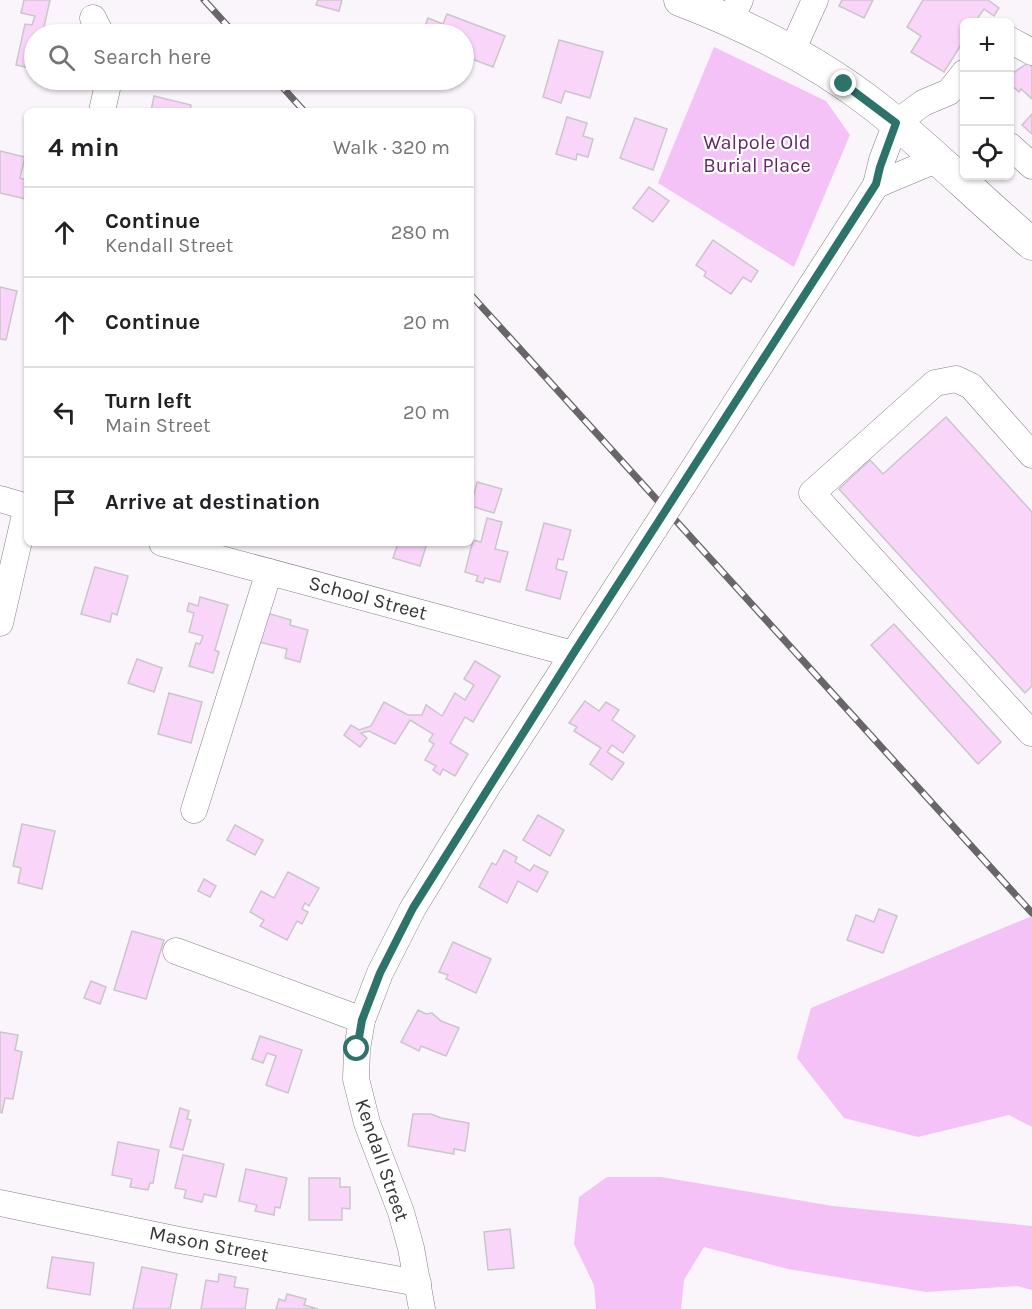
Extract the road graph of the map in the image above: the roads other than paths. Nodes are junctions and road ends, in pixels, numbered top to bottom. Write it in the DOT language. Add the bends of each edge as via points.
graph roads {
  1 [pos="680,0"];
  2 [pos="815,0"];
  3 [pos="735,10"];
  4 [pos="1014,42"];
  5 [pos="791,52"];
  6 [pos="1032,52"];
  7 [pos="107,90"];
  8 [pos="959,90"];
  9 [pos="103,108"];
  10 [pos="896,123"];
  11 [pos="1014,150"];
  12 [pos="938,159"];
  13 [pos="1032,166"];
  14 [pos="876,184"];
  15 [pos="1032,244"];
  16 [pos="1032,455"];
  17 [pos="0,500"];
  18 [pos="24,506"];
  19 [pos="24,520"];
  20 [pos="173,546"];
  21 [pos="269,572"];
  22 [pos="0,623"];
  23 [pos="573,654"];
  24 [pos="1032,732"];
  25 [pos="194,810"];
  26 [pos="176,951"];
  27 [pos="362,1020"];
  28 [pos="0,1203"];
  29 [pos="418,1283"];
  30 [pos="422,1309"];
  1 -- 3 [label="main road"];
  2 -- 5 [label="street"];
  3 -- 5 [label="main road"];
  4 -- 6 [label="street"];
  5 -- 10 [label="main road" via="844,84"];
  7 -- 9 [label="street"];
  8 -- 10 [label="street" via="923,103"];
  10 -- 12 [label="main road"];
  10 -- 14 [label="street, Kendall Street"];
  11 -- 13 [label="street"];
  12 -- 14 [label="street"];
  12 -- 15 [label="main road"];
  14 -- 23 [label="street, Kendall Street, bridge"];
  16 -- 24 [label="street" via="971,386 956,379 935,383 812,493"];
  17 -- 18 [label="street"];
  19 -- 22 [label="street"];
  20 -- 21 [label="street, School Street"];
  21 -- 23 [label="street, School Street"];
  21 -- 25 [label="street"];
  23 -- 27 [label="street, Kendall Street" via="413,908 380,973"];
  26 -- 27 [label="street"];
  27 -- 29 [label="street, Kendall Street" via="356,1079 367,1123 401,1212"];
  28 -- 29 [label="street, Mason Street"];
  29 -- 30 [label="street, Kendall Street"];
}
